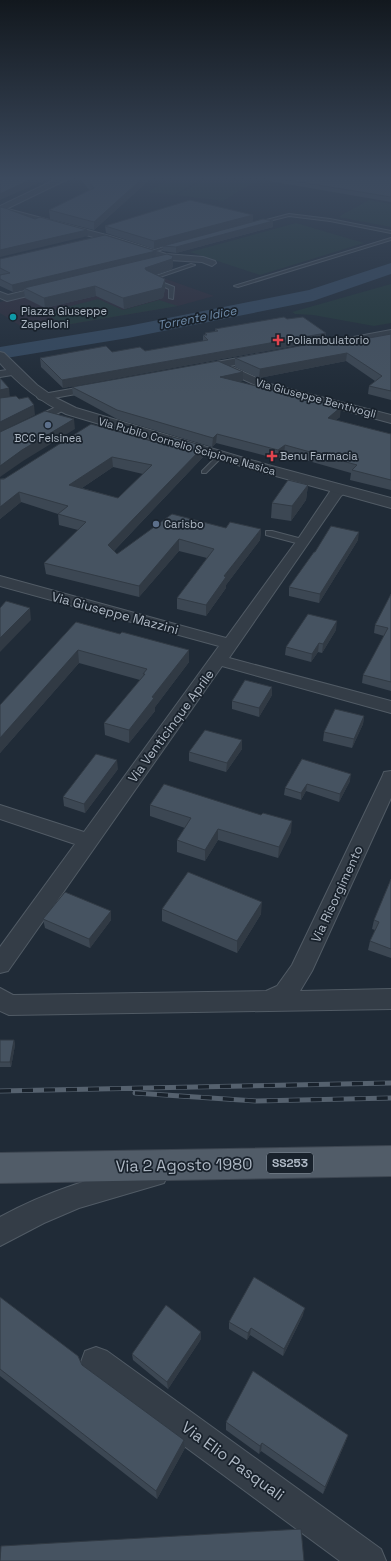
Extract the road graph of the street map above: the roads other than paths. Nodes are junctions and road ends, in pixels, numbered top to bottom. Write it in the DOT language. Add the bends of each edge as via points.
graph roads {
  1 [pos="145,249"];
  2 [pos="161,249"];
  3 [pos="359,249"];
  4 [pos="153,251"];
  5 [pos="170,257"];
  6 [pos="157,261"];
  7 [pos="212,263"];
  8 [pos="193,265"];
  9 [pos="58,286"];
  10 [pos="236,286"];
  11 [pos="0,295"];
  12 [pos="171,298"];
  13 [pos="391,333"];
  14 [pos="303,349"];
  15 [pos="273,355"];
  16 [pos="0,356"];
  17 [pos="220,365"];
  18 [pos="192,370"];
  19 [pos="13,371"];
  20 [pos="0,374"];
  21 [pos="108,385"];
  22 [pos="42,396"];
  23 [pos="27,399"];
  24 [pos="62,407"];
  25 [pos="391,419"];
  26 [pos="32,421"];
  27 [pos="0,426"];
  28 [pos="0,439"];
  29 [pos="220,456"];
  30 [pos="204,472"];
  31 [pos="341,490"];
  32 [pos="391,503"];
  33 [pos="270,533"];
  34 [pos="303,542"];
  35 [pos="0,581"];
  36 [pos="229,644"];
  37 [pos="218,660"];
  38 [pos="391,707"];
  39 [pos="391,777"];
  40 [pos="0,812"];
  41 [pos="88,841"];
  42 [pos="0,964"];
  43 [pos="0,998"];
  44 [pos="391,999"];
  45 [pos="270,1000"];
  46 [pos="391,1161"];
  47 [pos="189,1165"];
  48 [pos="0,1168"];
  49 [pos="0,1232"];
  50 [pos="96,1362"];
  51 [pos="369,1561"];
  1 -- 4 [label="street"];
  2 -- 4 [label="lane"];
  3 -- 10 [label="lane"];
  4 -- 5 [label="street"];
  5 -- 6 [label="street"];
  5 -- 7 [label="street"];
  8 -- 12 [label="lane" via="149,279 172,288"];
  9 -- 11 [label="street" via="7,298"];
  13 -- 14 [label="street"];
  15 -- 17 [label="street"];
  16 -- 19 [label="street, Via Publio Cornelio Scipione Nasica"];
  17 -- 18 [label="street"];
  17 -- 25 [label="street, Via Giuseppe Bentivogli" via="266,386"];
  19 -- 20 [label="street"];
  19 -- 22 [label="street, Via Publio Cornelio Scipione Nasica"];
  21 -- 22 [label="street"];
  22 -- 23 [label="street"];
  22 -- 24 [label="street, Via Publio Cornelio Scipione Nasica"];
  24 -- 26 [label="street"];
  24 -- 29 [label="street, Via Publio Cornelio Scipione Nasica" via="95,424"];
  26 -- 27 [label="street"];
  26 -- 28 [label="street"];
  29 -- 30 [label="lane"];
  29 -- 31 [label="street, Via Publio Cornelio Scipione Nasica"];
  31 -- 32 [label="street, Via Publio Cornelio Scipione Nasica"];
  31 -- 34 [label="street, Via Venticinque Aprile" via="336,493"];
  33 -- 34 [label="lane"];
  34 -- 36 [label="street, Via Venticinque Aprile"];
  35 -- 36 [label="street, Via Giuseppe Mazzini"];
  36 -- 37 [label="street, Via Venticinque Aprile"];
  37 -- 38 [label="street"];
  37 -- 41 [label="street, Via Venticinque Aprile"];
  39 -- 45 [label="street, Via Risorgimento" via="301,971 285,993"];
  40 -- 41 [label="street"];
  41 -- 42 [label="street, Via Venticinque Aprile"];
  43 -- 45 [label="street" via="9,1004"];
  44 -- 45 [label="street"];
  46 -- 47 [label="main road, Via 2 Agosto 1980 / SS253"];
  47 -- 48 [label="main road, Via 2 Agosto 1980 / SS253"];
  47 -- 49 [label="street" via="79,1195 34,1212"];
  50 -- 51 [label="street, Via Elio Pasquali"];
}
